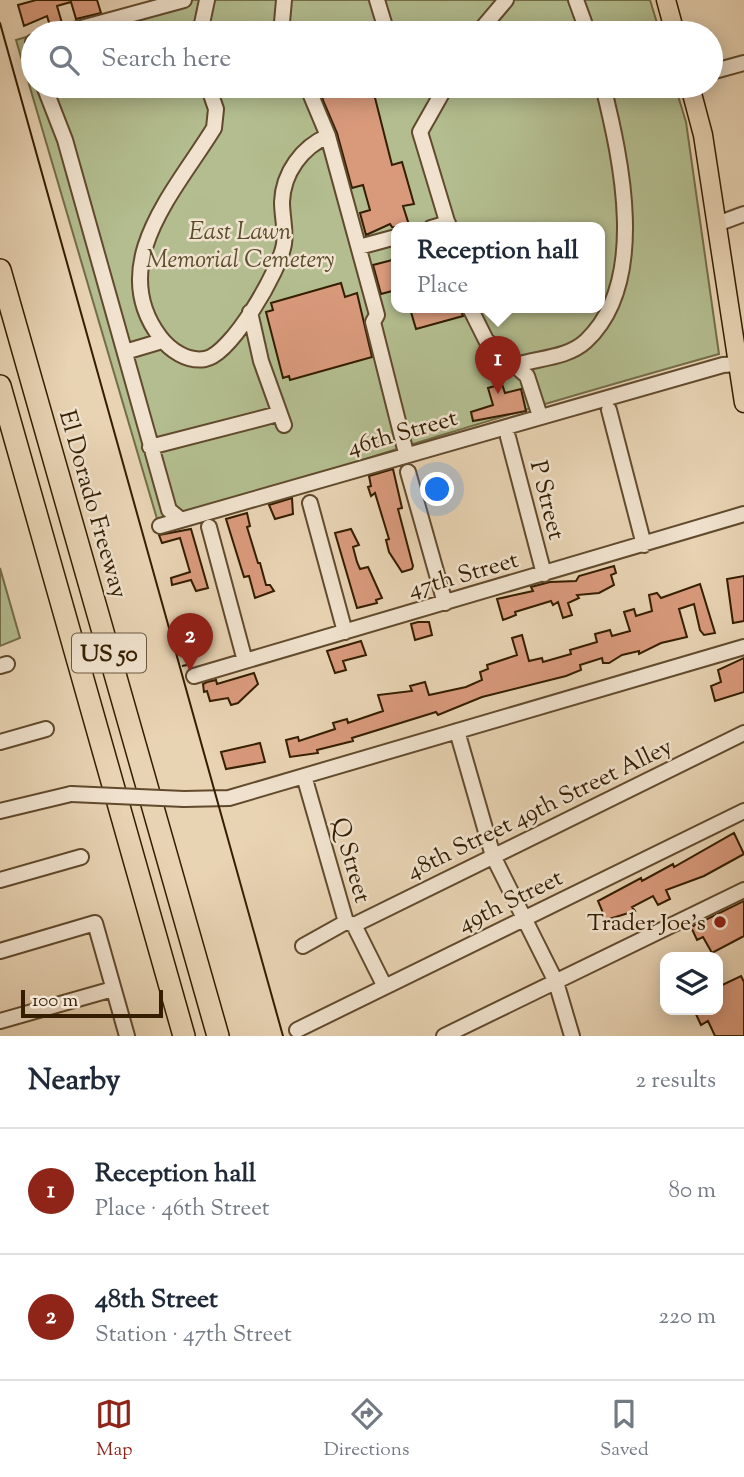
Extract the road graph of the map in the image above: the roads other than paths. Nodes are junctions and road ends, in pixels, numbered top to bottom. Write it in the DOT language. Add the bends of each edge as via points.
graph roads {
  1 [pos="184,0"];
  2 [pos="207,0"];
  3 [pos="284,0"];
  4 [pos="377,0"];
  5 [pos="506,0"];
  6 [pos="576,0"];
  7 [pos="666,0"];
  8 [pos="107,21"];
  9 [pos="203,21"];
  10 [pos="282,21"];
  11 [pos="383,21"];
  12 [pos="488,21"];
  13 [pos="584,21"];
  14 [pos="672,21"];
  15 [pos="744,63"];
  16 [pos="723,69"];
  17 [pos="49,98"];
  18 [pos="212,98"];
  19 [pos="313,98"];
  20 [pos="439,98"];
  21 [pos="606,98"];
  22 [pos="693,98"];
  23 [pos="328,136"];
  24 [pos="744,214"];
  25 [pos="448,222"];
  26 [pos="717,224"];
  27 [pos="391,239"];
  28 [pos="359,247"];
  29 [pos="0,270"];
  30 [pos="250,312"];
  31 [pos="472,313"];
  32 [pos="163,341"];
  33 [pos="124,352"];
  34 [pos="516,365"];
  35 [pos="741,371"];
  36 [pos="0,386"];
  37 [pos="744,403"];
  38 [pos="609,410"];
  39 [pos="540,416"];
  40 [pos="508,437"];
  41 [pos="150,447"];
  42 [pos="406,453"];
  43 [pos="408,472"];
  44 [pos="310,503"];
  45 [pos="744,514"];
  46 [pos="180,519"];
  47 [pos="160,526"];
  48 [pos="209,527"];
  49 [pos="644,545"];
  50 [pos="544,574"];
  51 [pos="444,603"];
  52 [pos="345,632"];
  53 [pos="744,648"];
  54 [pos="245,661"];
  55 [pos="193,670"];
  56 [pos="46,729"];
  57 [pos="457,731"];
  58 [pos="744,733"];
  59 [pos="0,742"];
  60 [pos="304,776"];
  61 [pos="0,811"];
  62 [pos="744,811"];
  63 [pos="493,856"];
  64 [pos="81,857"];
  65 [pos="0,880"];
  66 [pos="744,890"];
  67 [pos="523,919"];
  68 [pos="350,924"];
  69 [pos="303,946"];
  70 [pos="0,951"];
  71 [pos="556,982"];
  72 [pos="385,987"];
  73 [pos="113,989"];
  74 [pos="0,1021"];
  75 [pos="297,1030"];
  76 [pos="570,1035"];
  77 [pos="127,1036"];
  78 [pos="184,1036"];
  79 [pos="218,1036"];
  80 [pos="444,1036"];
  1 -- 8 [label="street"];
  2 -- 9 [label="street"];
  3 -- 10 [label="street"];
  4 -- 11 [label="street"];
  5 -- 12 [label="street"];
  6 -- 13 [label="street"];
  7 -- 14 [label="main road"];
  15 -- 16 [label="street"];
  17 -- 33 [label="street" via="65,140"];
  18 -- 32 [label="street" via="214,128 146,238 140,258 141,296"];
  19 -- 23 [label="street"];
  20 -- 25 [label="street" via="420,132"];
  21 -- 34 [label="street" via="623,178 619,286 610,309 585,343 538,362"];
  22 -- 26 [label="main road"];
  23 -- 28 [label="street"];
  23 -- 30 [label="street" via="305,152 289,173 282,200 284,246"];
  24 -- 26 [label="street"];
  26 -- 35 [label="main road"];
  27 -- 28 [label="street"];
  28 -- 42 [label="street"];
  29 -- 79 [label="highway, El Dorado Freeway / US 50"];
  30 -- 32 [label="street" via="212,357 184,357"];
  30 -- 41 [label="street" via="281,420"];
  31 -- 34 [label="street" via="486,340"];
  32 -- 33 [label="street"];
  33 -- 41 [label="street"];
  34 -- 39 [label="street" via="530,381"];
  35 -- 37 [label="main road"];
  35 -- 39 [label="street, 46th Street" via="723,365"];
  36 -- 78 [label="highway, US 50"];
  38 -- 49 [label="street"];
  39 -- 42 [label="street, 46th Street"];
  40 -- 50 [label="street, P Street"];
  41 -- 46 [label="street" via="169,510"];
  42 -- 46 [label="street, 46th Street"];
  43 -- 51 [label="street"];
  44 -- 52 [label="street"];
  45 -- 49 [label="street, 47th Street"];
  46 -- 47 [label="street, 46th Street"];
  48 -- 54 [label="street"];
  49 -- 50 [label="street, 47th Street"];
  50 -- 51 [label="street, 47th Street"];
  51 -- 52 [label="street, 47th Street"];
  52 -- 54 [label="street, 47th Street"];
  53 -- 57 [label="street"];
  54 -- 55 [label="street, 47th Street"];
  56 -- 59 [label="street"];
  57 -- 60 [label="street"];
  57 -- 63 [label="street"];
  58 -- 63 [label="street, 48th Street 49th Street Alley"];
  60 -- 61 [label="street, bridge" via="229,797 71,794"];
  60 -- 68 [label="street, Q Street"];
  62 -- 67 [label="street, 49th Street"];
  63 -- 67 [label="street"];
  63 -- 68 [label="street, 48th Street 49th Street Alley"];
  64 -- 65 [label="street"];
  66 -- 71 [label="street"];
  67 -- 71 [label="street"];
  67 -- 72 [label="street, 49th Street"];
  68 -- 69 [label="street, 48th Street 49th Street Alley"];
  68 -- 72 [label="street, Q Street"];
  70 -- 73 [label="street" via="95,923"];
  71 -- 76 [label="street"];
  71 -- 80 [label="street"];
  72 -- 75 [label="street, 49th Street"];
  73 -- 74 [label="street"];
  73 -- 77 [label="street"];
}
